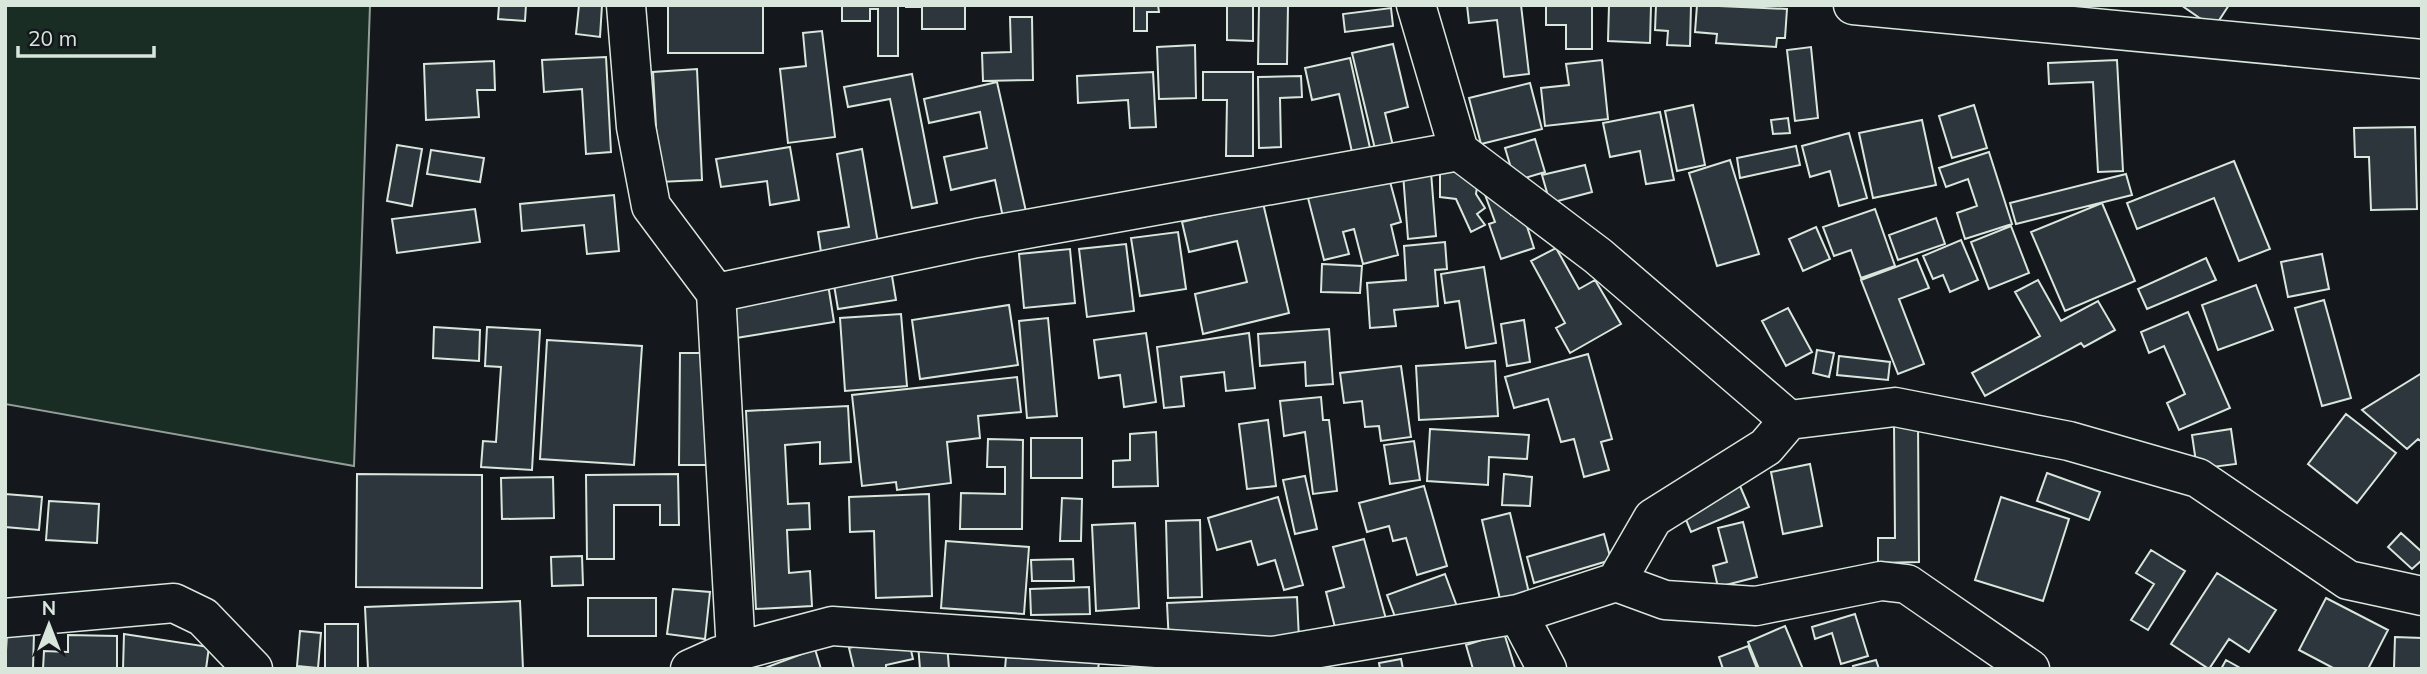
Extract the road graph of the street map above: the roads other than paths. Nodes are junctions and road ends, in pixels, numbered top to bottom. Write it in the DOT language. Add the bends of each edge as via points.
graph roads {
  1 [pos="626,5"];
  2 [pos="1416,5"];
  3 [pos="1853,5"];
  4 [pos="2422,59"];
  5 [pos="1459,151"];
  6 [pos="716,293"];
  7 [pos="1789,419"];
  8 [pos="1616,582"];
  9 [pos="2422,596"];
  10 [pos="1518,614"];
  11 [pos="5,618"];
  12 [pos="736,652"];
  13 [pos="1276,662"];
  14 [pos="253,669"];
  15 [pos="690,669"];
  16 [pos="1547,669"];
  17 [pos="2030,669"];
  1 -- 6 [label="street" via="636,127 651,206"];
  2 -- 5 [label="street"];
  3 -- 4 [label="street"];
  5 -- 6 [label="street" via="977,238"];
  5 -- 7 [label="street" via="1598,256"];
  6 -- 12 [label="street"];
  7 -- 8 [label="street" via="1766,447 1653,518"];
  7 -- 9 [label="street" via="1895,407 2069,441 2199,478 2348,580"];
  8 -- 10 [label="street"];
  8 -- 17 [label="street" via="1665,600 1756,606 1881,581 1907,584"];
  10 -- 13 [label="street"];
  10 -- 16 [label="street"];
  11 -- 14 [label="street" via="174,603 202,617"];
  12 -- 13 [label="street" via="832,626"];
  12 -- 15 [label="street"];
}
